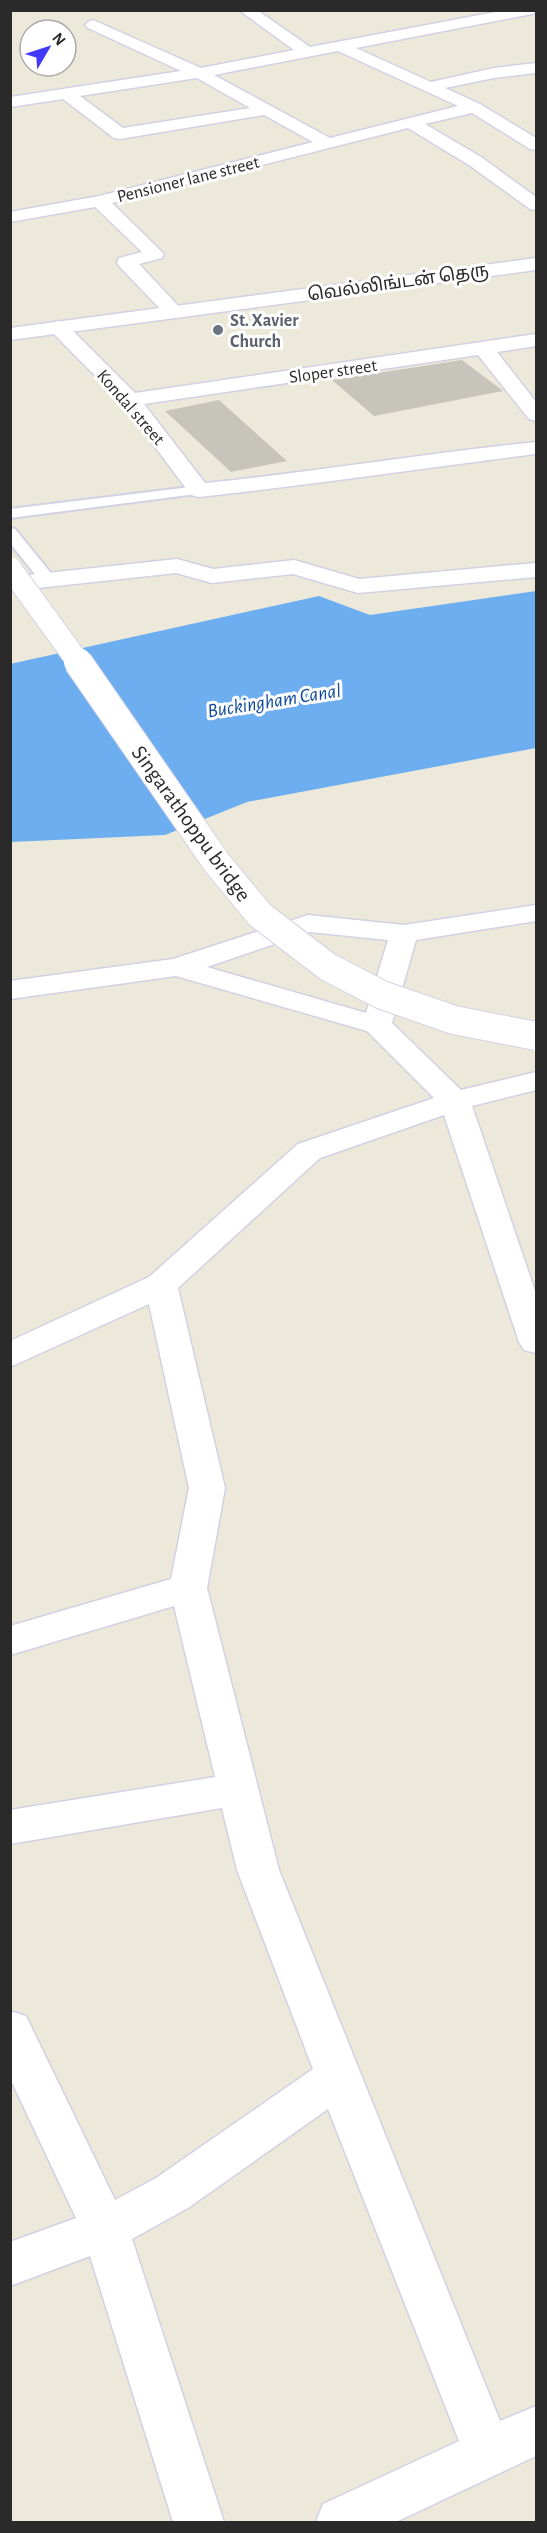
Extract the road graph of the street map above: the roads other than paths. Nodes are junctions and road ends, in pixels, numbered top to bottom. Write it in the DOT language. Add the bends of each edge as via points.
graph roads {
  1 [pos="246,10"];
  2 [pos="532,10"];
  3 [pos="93,25"];
  4 [pos="343,48"];
  5 [pos="308,52"];
  6 [pos="537,68"];
  7 [pos="199,73"];
  8 [pos="428,87"];
  9 [pos="68,95"];
  10 [pos="10,102"];
  11 [pos="474,107"];
  12 [pos="266,110"];
  13 [pos="411,123"];
  14 [pos="328,144"];
  15 [pos="537,145"];
  16 [pos="99,201"];
  17 [pos="537,205"];
  18 [pos="10,217"];
  19 [pos="537,264"];
  20 [pos="174,312"];
  21 [pos="58,327"];
  22 [pos="10,334"];
  23 [pos="537,340"];
  24 [pos="484,349"];
  25 [pos="130,400"];
  26 [pos="537,415"];
  27 [pos="537,448"];
  28 [pos="199,490"];
  29 [pos="10,514"];
  30 [pos="10,532"];
  31 [pos="10,568"];
  32 [pos="537,570"];
  33 [pos="48,580"];
  34 [pos="10,584"];
  35 [pos="537,913"];
  36 [pos="404,933"];
  37 [pos="177,967"];
  38 [pos="10,990"];
  39 [pos="377,1024"];
  40 [pos="537,1036"];
  41 [pos="537,1081"];
  42 [pos="455,1101"];
  43 [pos="162,1285"];
  44 [pos="537,1342"];
  45 [pos="10,1355"];
  46 [pos="188,1588"];
  47 [pos="10,1641"];
  48 [pos="238,1789"];
  49 [pos="10,1827"];
  50 [pos="10,2030"];
  51 [pos="338,2077"];
  52 [pos="105,2229"];
  53 [pos="10,2264"];
  54 [pos="537,2430"];
  55 [pos="488,2452"];
  56 [pos="198,2523"];
  57 [pos="341,2523"];
  1 -- 5 [label="street"];
  2 -- 4 [label="street"];
  3 -- 7 [label="street"];
  4 -- 5 [label="street"];
  4 -- 8 [label="street"];
  5 -- 7 [label="street"];
  6 -- 8 [label="street"];
  7 -- 9 [label="street"];
  7 -- 12 [label="street"];
  8 -- 11 [label="street"];
  9 -- 10 [label="street"];
  9 -- 12 [label="street" via="120,134"];
  11 -- 13 [label="street, Pensioner lane street"];
  11 -- 15 [label="street"];
  12 -- 14 [label="street"];
  13 -- 14 [label="street, Pensioner lane street"];
  13 -- 17 [label="street" via="475,161"];
  14 -- 16 [label="street, Pensioner lane street"];
  16 -- 18 [label="street"];
  16 -- 20 [label="street, Pensioner lane street" via="155,254 126,262"];
  19 -- 20 [label="street, வெல்லிங்டன் தெரு"];
  20 -- 21 [label="street, வெல்லிங்டன் தெரு"];
  21 -- 22 [label="street, வெல்லிங்டன் தெரு"];
  21 -- 25 [label="street, Kondal street"];
  23 -- 24 [label="street, Sloper street"];
  24 -- 25 [label="street, Sloper street"];
  24 -- 26 [label="street"];
  25 -- 28 [label="street, Kondal street"];
  27 -- 28 [label="street"];
  28 -- 29 [label="lane"];
  30 -- 33 [label="lane"];
  31 -- 40 [label="street, Singarathoppu bridge, bridge" via="217,863 260,915 328,967 382,995 454,1020"];
  32 -- 33 [label="street" via="358,586 294,567 212,576 177,566"];
  33 -- 34 [label="street"];
  35 -- 36 [label="street"];
  36 -- 37 [label="street" via="308,923"];
  36 -- 39 [label="street"];
  37 -- 38 [label="street"];
  37 -- 39 [label="street"];
  39 -- 42 [label="street"];
  41 -- 42 [label="street"];
  42 -- 43 [label="street" via="309,1151"];
  42 -- 44 [label="street"];
  43 -- 45 [label="street"];
  43 -- 46 [label="street" via="207,1488"];
  46 -- 47 [label="street"];
  46 -- 48 [label="street"];
  48 -- 49 [label="street"];
  48 -- 51 [label="street" via="258,1870"];
  50 -- 52 [label="street"];
  51 -- 52 [label="street" via="172,2193"];
  51 -- 55 [label="street"];
  52 -- 53 [label="street"];
  52 -- 56 [label="street"];
  54 -- 55 [label="street"];
  55 -- 57 [label="street"];
}
